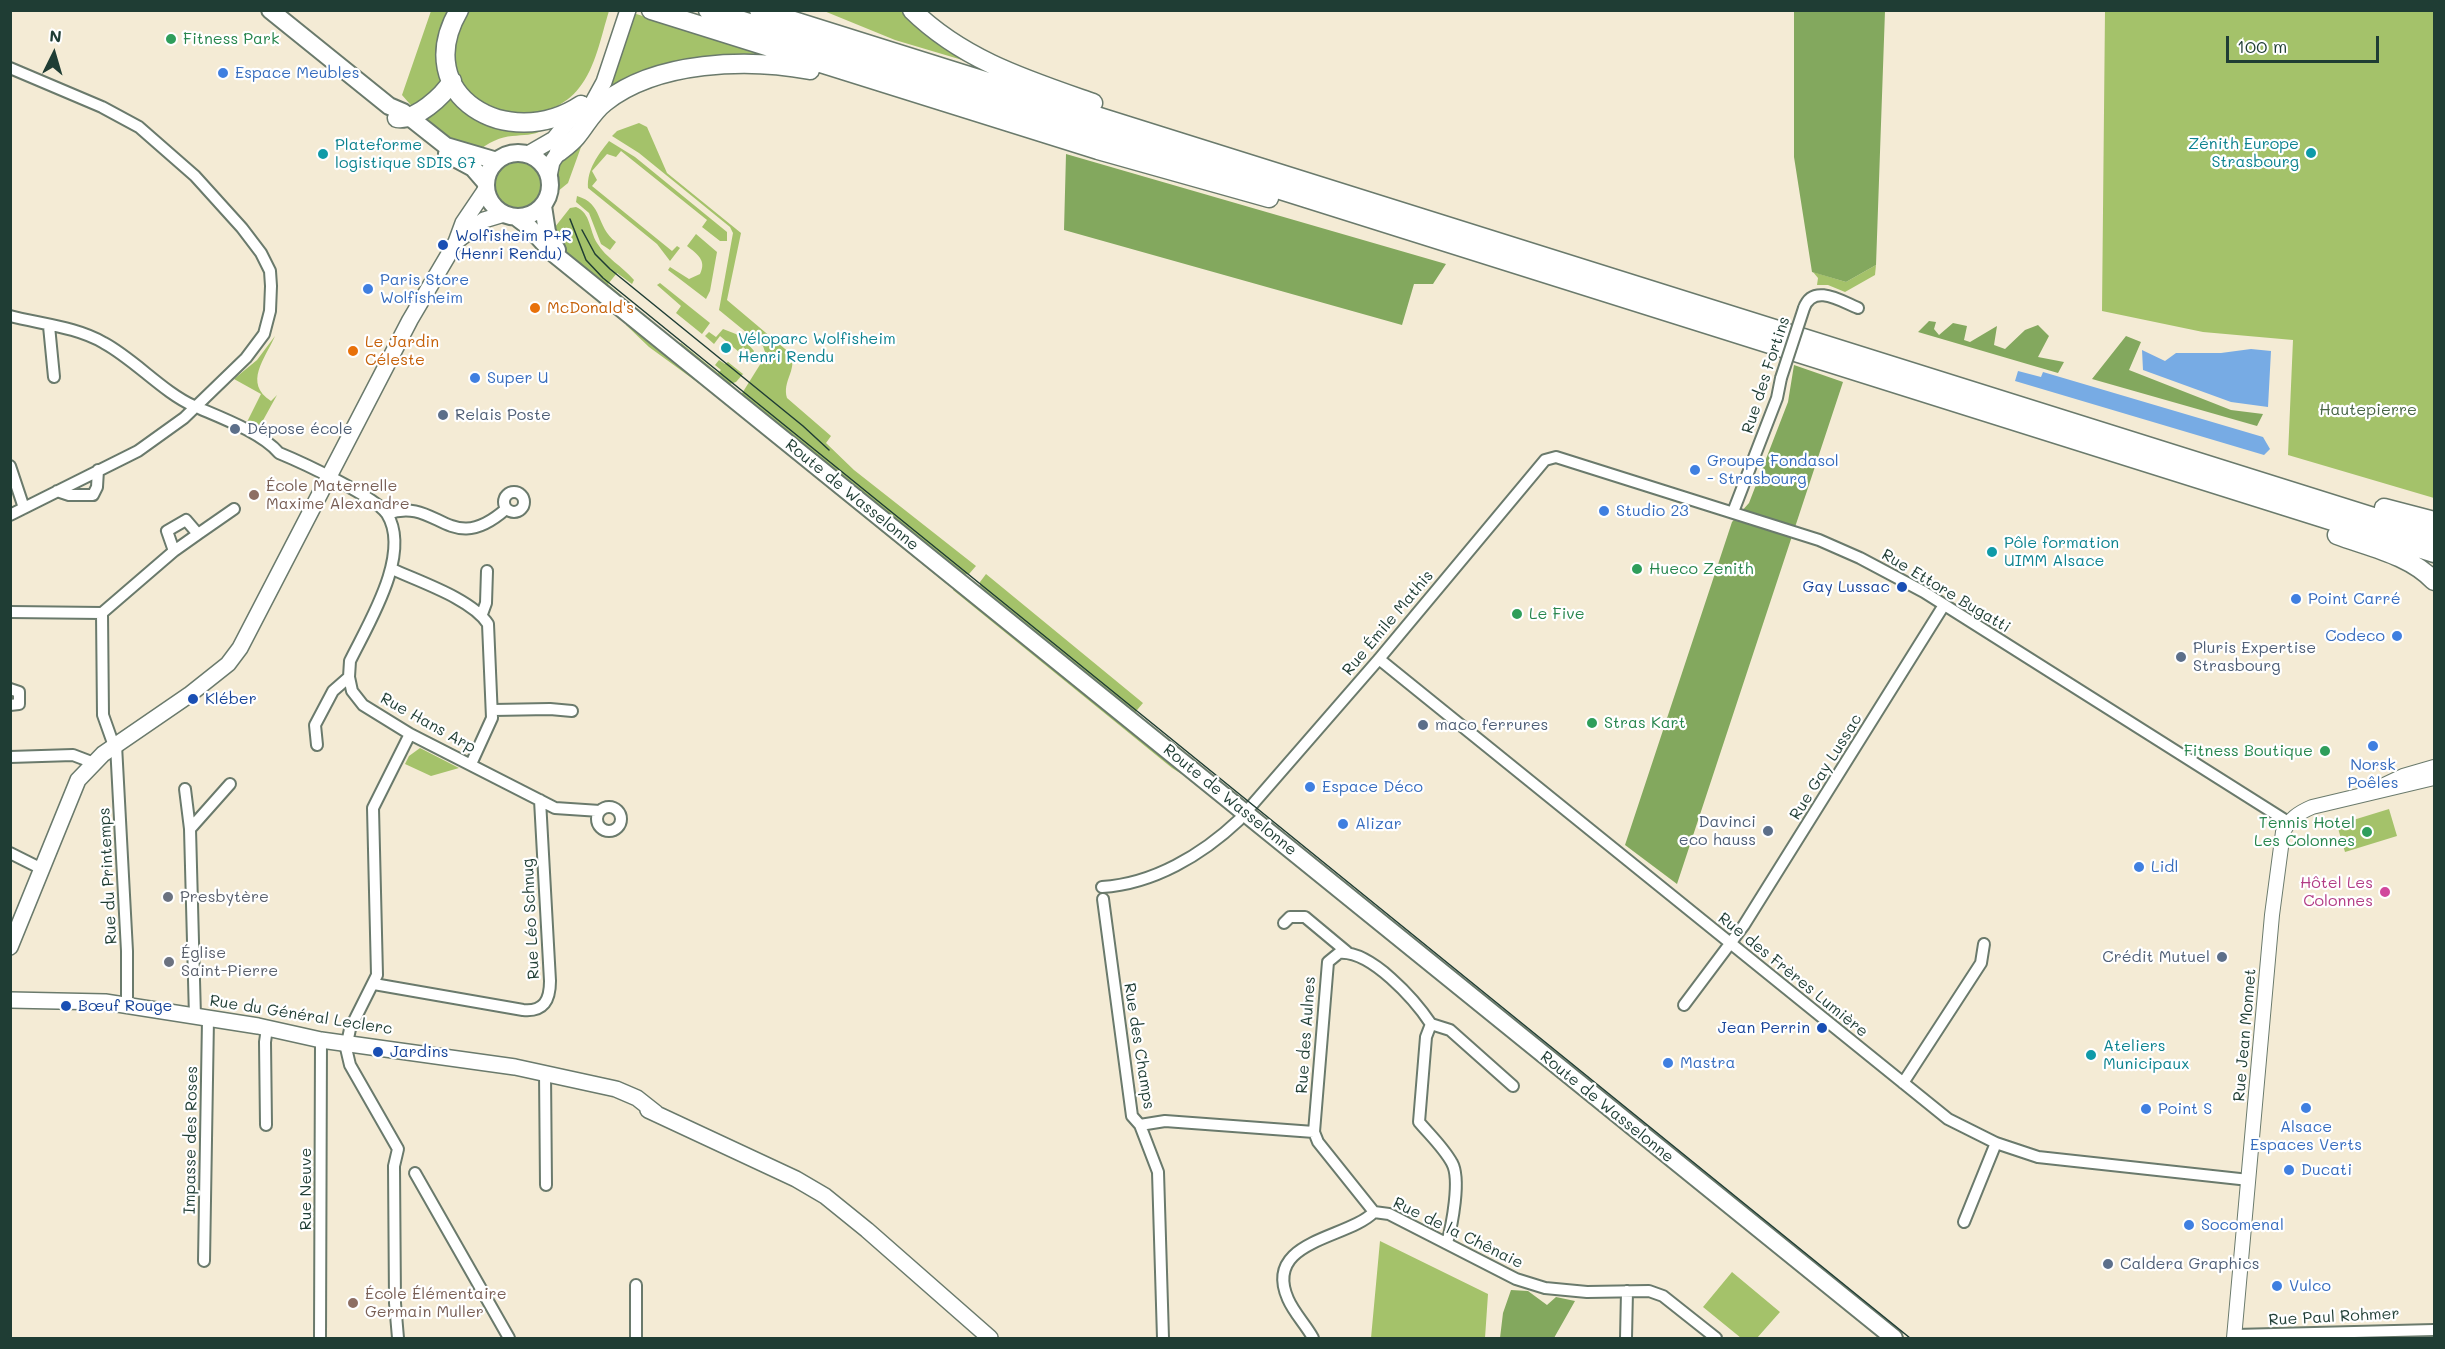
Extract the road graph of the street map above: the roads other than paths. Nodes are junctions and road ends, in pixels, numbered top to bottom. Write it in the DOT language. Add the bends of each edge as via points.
graph roads {
  1 [pos="270,10"];
  2 [pos="459,10"];
  3 [pos="651,10"];
  4 [pos="708,10"];
  5 [pos="759,10"];
  6 [pos="912,10"];
  7 [pos="622,17"];
  8 [pos="10,68"];
  9 [pos="452,81"];
  10 [pos="620,91"];
  11 [pos="581,105"];
  12 [pos="399,114"];
  13 [pos="597,124"];
  14 [pos="1043,134"];
  15 [pos="559,152"];
  16 [pos="528,154"];
  17 [pos="497,161"];
  18 [pos="549,176"];
  19 [pos="486,186"];
  20 [pos="1320,187"];
  21 [pos="543,206"];
  22 [pos="510,216"];
  23 [pos="456,242"];
  24 [pos="1488,255"];
  25 [pos="566,263"];
  26 [pos="1858,308"];
  27 [pos="10,316"];
  28 [pos="50,326"];
  29 [pos="54,377"];
  30 [pos="194,406"];
  31 [pos="2122,438"];
  32 [pos="1556,457"];
  33 [pos="10,466"];
  34 [pos="98,470"];
  35 [pos="2173,471"];
  36 [pos="328,477"];
  37 [pos="57,491"];
  38 [pos="24,508"];
  39 [pos="234,509"];
  40 [pos="506,509"];
  41 [pos="1733,512"];
  42 [pos="387,514"];
  43 [pos="10,515"];
  44 [pos="2434,521"];
  45 [pos="198,534"];
  46 [pos="2434,536"];
  47 [pos="174,551"];
  48 [pos="2434,554"];
  49 [pos="392,568"];
  50 [pos="487,571"];
  51 [pos="2434,581"];
  52 [pos="1944,605"];
  53 [pos="10,612"];
  54 [pos="102,613"];
  55 [pos="482,614"];
  56 [pos="1379,659"];
  57 [pos="349,677"];
  58 [pos="10,689"];
  59 [pos="10,705"];
  60 [pos="493,710"];
  61 [pos="572,711"];
  62 [pos="410,734"];
  63 [pos="317,745"];
  64 [pos="115,746"];
  65 [pos="10,757"];
  66 [pos="94,763"];
  67 [pos="471,764"];
  68 [pos="2434,767"];
  69 [pos="2434,778"];
  70 [pos="231,784"];
  71 [pos="185,789"];
  72 [pos="2368,792"];
  73 [pos="540,800"];
  74 [pos="600,811"];
  75 [pos="1246,813"];
  76 [pos="2288,822"];
  77 [pos="190,829"];
  78 [pos="10,853"];
  79 [pos="42,868"];
  80 [pos="1102,893"];
  81 [pos="1284,923"];
  82 [pos="1731,944"];
  83 [pos="1984,944"];
  84 [pos="10,947"];
  85 [pos="1347,952"];
  86 [pos="374,984"];
  87 [pos="10,1000"];
  88 [pos="1684,1005"];
  89 [pos="127,1006"];
  90 [pos="201,1018"];
  91 [pos="1431,1024"];
  92 [pos="267,1028"];
  93 [pos="321,1040"];
  94 [pos="347,1042"];
  95 [pos="545,1072"];
  96 [pos="1903,1083"];
  97 [pos="1513,1086"];
  98 [pos="266,1125"];
  99 [pos="1140,1125"];
  100 [pos="1314,1132"];
  101 [pos="1996,1143"];
  102 [pos="415,1173"];
  103 [pos="2249,1180"];
  104 [pos="546,1185"];
  105 [pos="1374,1212"];
  106 [pos="1965,1222"];
  107 [pos="1447,1243"];
  108 [pos="204,1261"];
  109 [pos="636,1285"];
  110 [pos="1626,1291"];
  111 [pos="2434,1330"];
  112 [pos="2235,1337"];
  113 [pos="320,1338"];
  114 [pos="399,1338"];
  115 [pos="509,1338"];
  116 [pos="636,1338"];
  117 [pos="990,1338"];
  118 [pos="1163,1338"];
  119 [pos="1313,1338"];
  120 [pos="1626,1338"];
  121 [pos="1716,1338"];
  122 [pos="1894,1338"];
  1 -- 12 [label="main road"];
  2 -- 9 [label="highway" via="447,34"];
  3 -- 14 [label="highway"];
  4 -- 24 [label="highway"];
  5 -- 20 [label="highway"];
  6 -- 20 [label="highway" via="943,37 997,68 1228,149"];
  7 -- 11 [label="main road"];
  7 -- 15 [label="main road" via="598,96"];
  8 -- 30 [label="street" via="139,127 195,176 261,253 270,272 271,286 264,334 246,358"];
  9 -- 11 [label="highway" via="475,110 506,123 532,123"];
  9 -- 12 [label="highway" via="444,93"];
  10 -- 13 [label="highway"];
  10 -- 14 [label="highway" via="667,74 716,65 780,65 839,76"];
  10 -- 15 [label="highway" via="594,112 576,138"];
  11 -- 16 [label="main road" via="554,139"];
  12 -- 17 [label="main road" via="446,146"];
  12 -- 19 [label="main road" via="432,146 472,168"];
  14 -- 24 [label="highway" via="1225,187"];
  15 -- 18 [label="main road"];
  16 -- 17 [label="main road" via="508,154"];
  16 -- 18 [label="main road" via="539,160"];
  17 -- 19 [label="main road" via="489,171"];
  18 -- 21 [label="main road" via="551,188"];
  19 -- 22 [label="main road" via="494,206"];
  19 -- 23 [label="main road"];
  20 -- 31 [label="highway"];
  21 -- 22 [label="main road" via="528,216"];
  21 -- 25 [label="main road" via="549,238"];
  22 -- 23 [label="main road" via="484,220"];
  22 -- 25 [label="main road, Route de Wasselonne" via="528,226 542,244"];
  23 -- 36 [label="main road" via="410,320"];
  24 -- 35 [label="highway"];
  25 -- 75 [label="main road, Route de Wasselonne"];
  26 -- 41 [label="street, Rue des Fortins, bridge" via="1823,294 1806,301 1777,398"];
  27 -- 28 [label="street"];
  28 -- 29 [label="street"];
  28 -- 30 [label="street" via="104,343"];
  30 -- 34 [label="street" via="184,418 138,451"];
  30 -- 36 [label="street"];
  31 -- 44 [label="highway" via="2204,455 2336,496"];
  31 -- 46 [label="highway"];
  32 -- 41 [label="street, Rue Ettore Bugatti"];
  32 -- 56 [label="street, Rue Émile Mathis" via="1545,460"];
  33 -- 38 [label="street"];
  34 -- 37 [label="street"];
  34 -- 37 [label="street" via="93,495"];
  35 -- 48 [label="highway"];
  35 -- 51 [label="highway" via="2237,500 2402,558"];
  36 -- 42 [label="street" via="379,505"];
  36 -- 64 [label="main road" via="240,648 228,664"];
  37 -- 38 [label="street"];
  38 -- 43 [label="street"];
  39 -- 45 [label="street"];
  40 -- 42 [label="street" via="494,520 467,531 453,529 416,510"];
  41 -- 52 [label="street, Rue Ettore Bugatti" via="1850,553"];
  42 -- 49 [label="street" via="394,537"];
  45 -- 47 [label="street"];
  45 -- 47 [label="street" via="186,520 167,531"];
  47 -- 54 [label="street"];
  49 -- 55 [label="street"];
  49 -- 57 [label="street" via="350,661"];
  50 -- 55 [label="street"];
  52 -- 76 [label="street, Rue Ettore Bugatti"];
  52 -- 82 [label="street, Rue Gay Lussac"];
  53 -- 54 [label="street"];
  54 -- 64 [label="street, Rue du Printemps" via="103,715"];
  55 -- 60 [label="street" via="488,624"];
  56 -- 75 [label="street, Rue Émile Mathis"];
  56 -- 82 [label="street, Rue des Frères Lumière"];
  57 -- 62 [label="street, Rue Hans Arp" via="352,691 363,705"];
  57 -- 63 [label="street" via="333,691 315,725"];
  58 -- 59 [label="street" via="19,692 19,704"];
  60 -- 61 [label="street"];
  60 -- 67 [label="street"];
  62 -- 67 [label="street, Rue Hans Arp"];
  62 -- 86 [label="street" via="373,808 378,942"];
  64 -- 66 [label="main road"];
  64 -- 89 [label="street, Rue du Printemps"];
  65 -- 66 [label="street" via="73,755"];
  66 -- 79 [label="main road" via="78,780"];
  67 -- 73 [label="street, Rue Hans Arp"];
  68 -- 72 [label="street"];
  69 -- 72 [label="street"];
  70 -- 77 [label="street"];
  71 -- 77 [label="street, Impasse des Roses"];
  72 -- 76 [label="street" via="2312,807"];
  73 -- 74 [label="street, Rue Hans Arp" via="555,808"];
  73 -- 86 [label="street, Rue Léo Schnug" via="550,981 550,994 544,1005 532,1011 523,1010"];
  75 -- 80 [label="street, Rue Émile Mathis" via="1214,842 1143,881"];
  75 -- 122 [label="main road, Route de Wasselonne"];
  76 -- 103 [label="street, Rue Jean Monnet" via="2279,844"];
  77 -- 90 [label="street, Impasse des Roses"];
  78 -- 79 [label="street"];
  79 -- 84 [label="main road"];
  80 -- 99 [label="street, Rue des Champs" via="1132,1116"];
  81 -- 85 [label="street" via="1290,917 1305,917"];
  82 -- 88 [label="street, Rue Gay Lussac"];
  82 -- 96 [label="street, Rue des Frères Lumière"];
  83 -- 96 [label="street" via="1981,963"];
  85 -- 91 [label="street" via="1361,956 1416,1001"];
  85 -- 100 [label="street, Rue des Aulnes" via="1333,956 1326,967"];
  86 -- 94 [label="street"];
  87 -- 89 [label="main road, Rue du Général Leclerc" via="78,1000"];
  89 -- 90 [label="main road, Rue du Général Leclerc"];
  90 -- 92 [label="main road, Rue du Général Leclerc"];
  90 -- 108 [label="street, Impasse des Roses"];
  91 -- 97 [label="street" via="1450,1030"];
  91 -- 107 [label="street" via="1426,1037 1419,1122 1452,1163 1456,1175"];
  92 -- 93 [label="main road, Rue du Général Leclerc"];
  92 -- 98 [label="street"];
  93 -- 94 [label="main road, Rue du Général Leclerc"];
  93 -- 113 [label="street, Rue Neuve"];
  94 -- 95 [label="main road, Rue du Général Leclerc"];
  94 -- 114 [label="street" via="350,1065 398,1149 394,1177 394,1303"];
  95 -- 104 [label="street"];
  95 -- 117 [label="main road, Rue du Général Leclerc" via="585,1082 656,1113 825,1196"];
  96 -- 101 [label="street, Rue des Frères Lumière" via="1948,1119"];
  99 -- 100 [label="street" via="1165,1121"];
  99 -- 118 [label="street, Rue des Champs" via="1158,1172"];
  100 -- 105 [label="street, Rue de la Chênaie"];
  101 -- 103 [label="street, Rue des Frères Lumière" via="2068,1162"];
  101 -- 106 [label="street"];
  102 -- 115 [label="street"];
  103 -- 112 [label="street, Rue Jean Monnet"];
  105 -- 107 [label="street, Rue de la Chênaie" via="1389,1214"];
  105 -- 119 [label="street" via="1366,1220 1308,1244 1293,1255 1287,1267 1283,1284 1288,1300"];
  107 -- 110 [label="street, Rue de la Chênaie" via="1516,1279 1545,1287"];
  109 -- 116 [label="street"];
  110 -- 120 [label="street"];
  110 -- 121 [label="street, Rue de la Chênaie" via="1649,1291 1663,1296"];
  111 -- 112 [label="street, Rue Paul Rohmer"];
}
